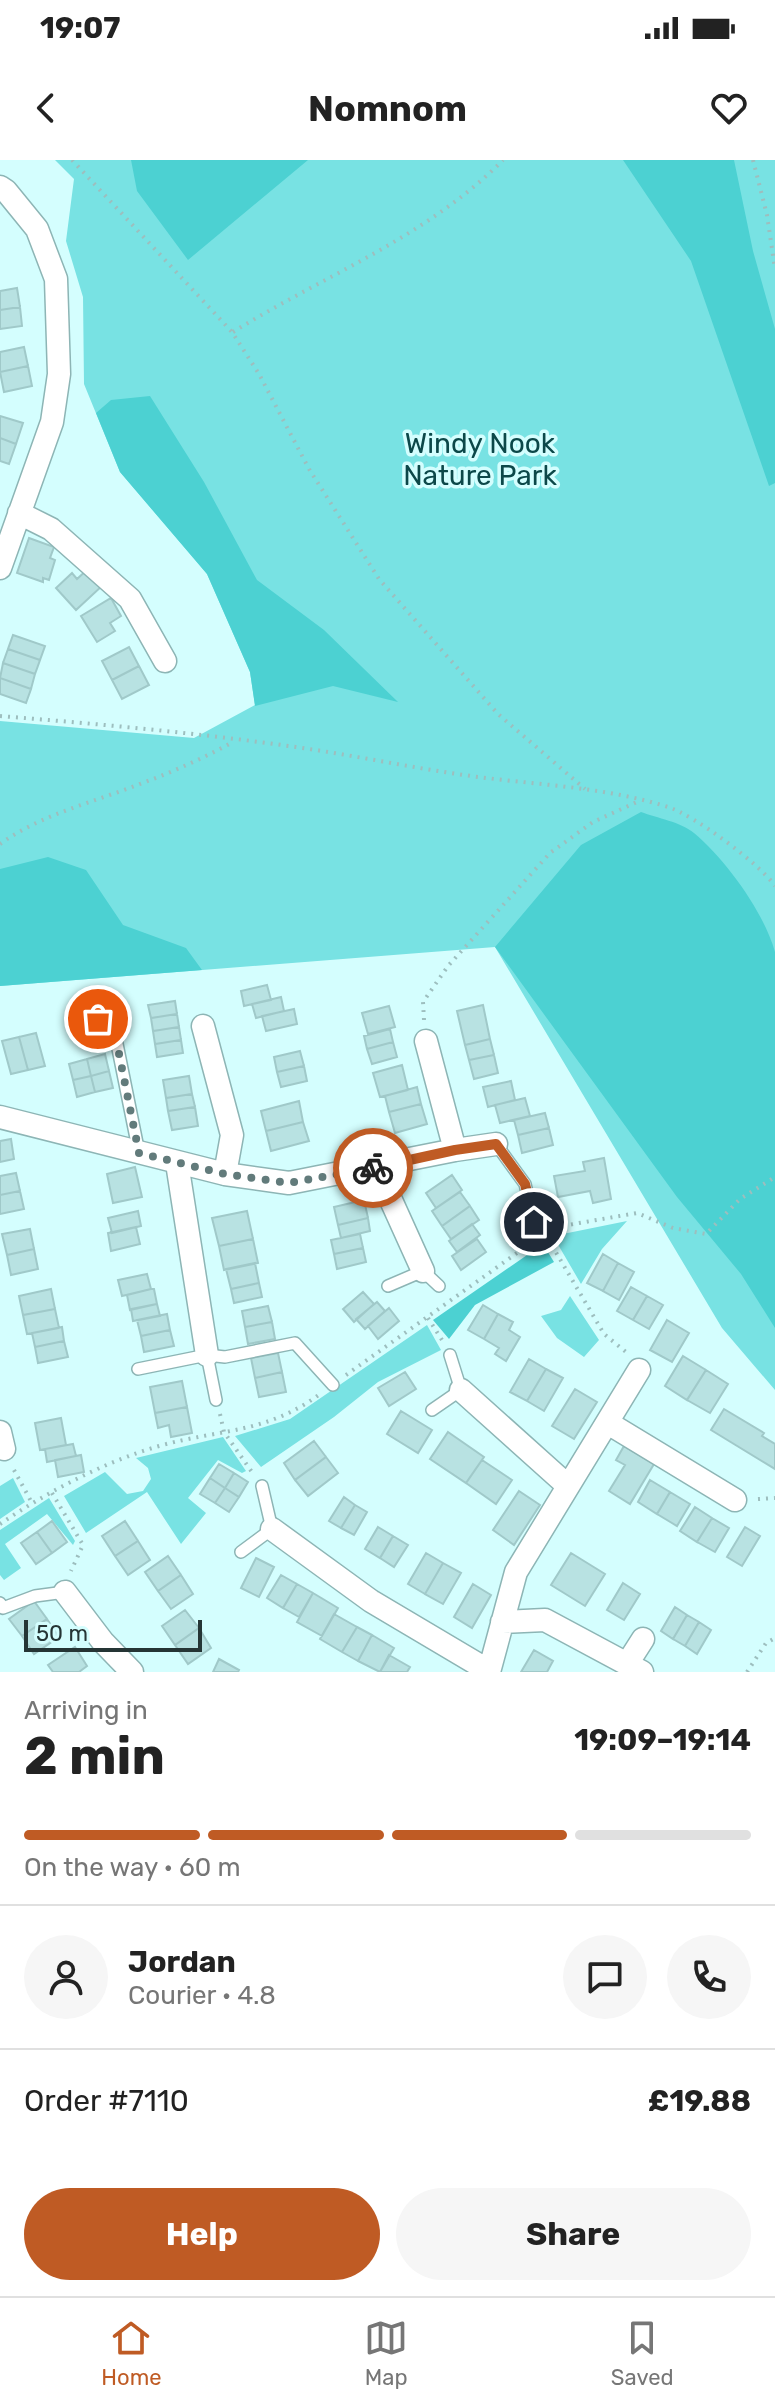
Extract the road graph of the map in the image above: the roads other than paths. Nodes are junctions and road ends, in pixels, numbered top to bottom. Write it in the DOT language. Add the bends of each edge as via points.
graph roads {
  1 [pos="0,187"];
  2 [pos="19,513"];
  3 [pos="1,561"];
  4 [pos="165,661"];
  5 [pos="81,1016"];
  6 [pos="203,1026"];
  7 [pos="426,1041"];
  8 [pos="0,1117"];
  9 [pos="496,1144"];
  10 [pos="455,1150"];
  11 [pos="139,1153"];
  12 [pos="177,1163"];
  13 [pos="376,1167"];
  14 [pos="225,1174"];
  15 [pos="534,1222"];
  16 [pos="431,1279"];
  17 [pos="388,1286"];
  18 [pos="207,1355"];
  19 [pos="450,1355"];
  20 [pos="138,1369"];
  21 [pos="639,1370"];
  22 [pos="333,1385"];
  23 [pos="461,1390"];
  24 [pos="216,1400"];
  25 [pos="432,1410"];
  26 [pos="608,1423"];
  27 [pos="262,1486"];
  28 [pos="568,1486"];
  29 [pos="735,1500"];
  30 [pos="272,1529"];
  31 [pos="241,1552"];
  32 [pos="65,1592"];
  33 [pos="0,1603"];
  34 [pos="502,1622"];
  35 [pos="643,1639"];
  36 [pos="634,1668"];
  37 [pos="489,1671"];
  38 [pos="132,1672"];
  1 -- 2 [label="street" via="37,229 56,279 59,374 52,422"];
  2 -- 3 [label="street"];
  2 -- 4 [label="street" via="51,529 130,599"];
  5 -- 11 [label="lane" via="98,1019 115,1034"];
  6 -- 14 [label="street" via="232,1135"];
  7 -- 10 [label="street"];
  8 -- 11 [label="street"];
  9 -- 10 [label="street"];
  9 -- 15 [label="lane" via="525,1184"];
  10 -- 13 [label="street"];
  11 -- 12 [label="street"];
  12 -- 14 [label="street"];
  12 -- 18 [label="street"];
  13 -- 14 [label="street" via="289,1183"];
  13 -- 16 [label="street"];
  16 -- 17 [label="lane"];
  18 -- 20 [label="lane"];
  18 -- 22 [label="lane" via="225,1357 295,1343"];
  18 -- 24 [label="lane"];
  19 -- 23 [label="lane"];
  21 -- 26 [label="street"];
  23 -- 25 [label="lane"];
  23 -- 28 [label="street"];
  26 -- 28 [label="street"];
  26 -- 29 [label="street"];
  27 -- 30 [label="lane"];
  28 -- 34 [label="street" via="516,1572"];
  30 -- 31 [label="lane"];
  30 -- 37 [label="street" via="371,1601"];
  32 -- 33 [label="lane" via="3,1608"];
  32 -- 38 [label="street"];
  34 -- 36 [label="street" via="545,1620"];
  34 -- 37 [label="street"];
  35 -- 36 [label="street"];
}
